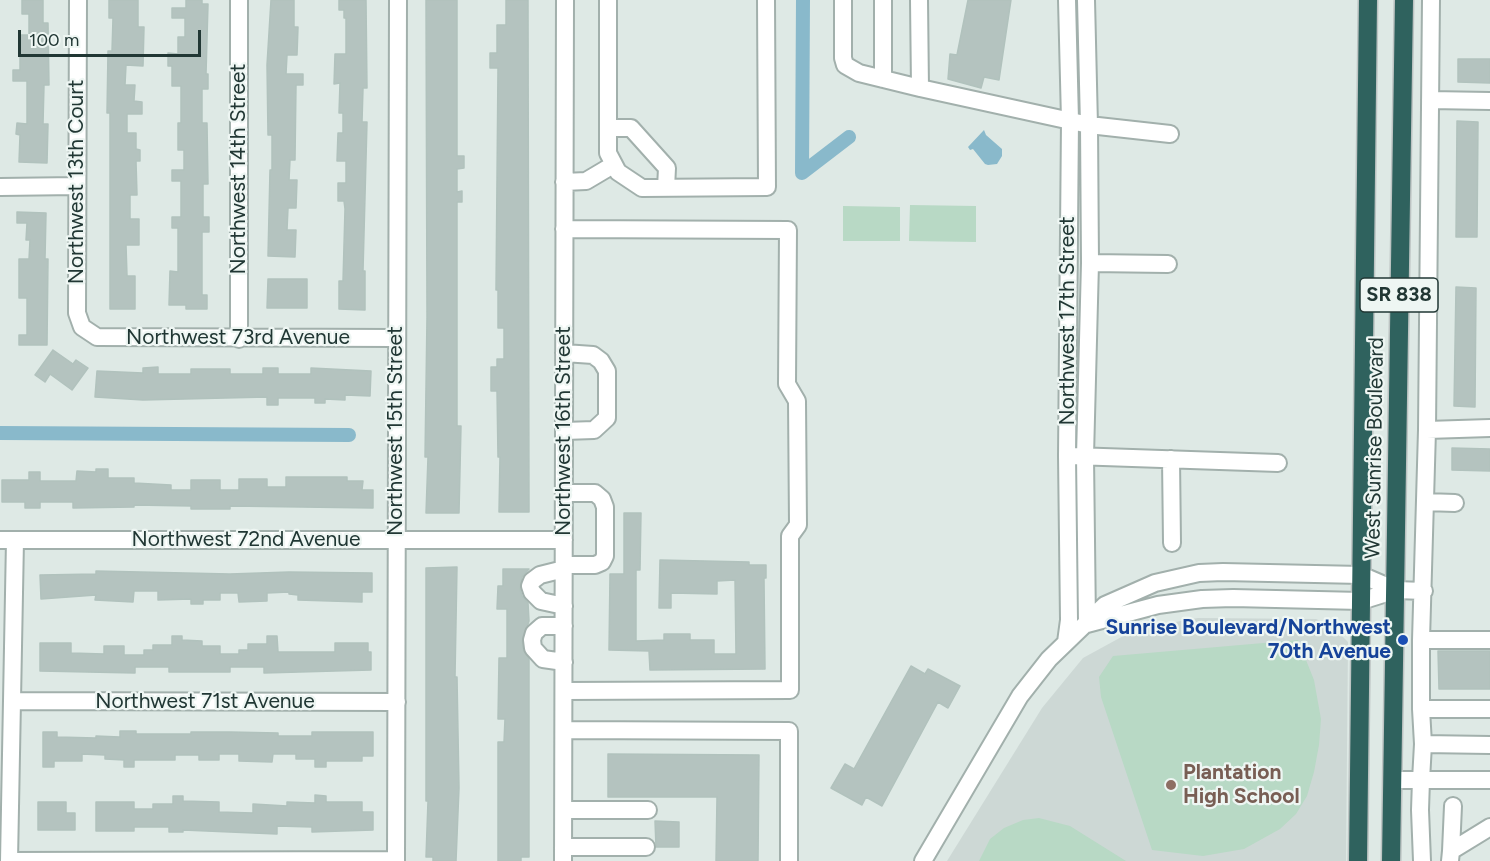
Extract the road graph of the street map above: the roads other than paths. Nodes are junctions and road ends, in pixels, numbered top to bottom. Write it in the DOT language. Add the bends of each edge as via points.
graph roads {
  1 [pos="78,0"];
  2 [pos="239,0"];
  3 [pos="398,0"];
  4 [pos="565,0"];
  5 [pos="608,0"];
  6 [pos="766,0"];
  7 [pos="843,0"];
  8 [pos="884,0"];
  9 [pos="919,0"];
  10 [pos="1368,0"];
  11 [pos="1404,0"];
  12 [pos="1431,0"];
  13 [pos="1067,5"];
  14 [pos="1086,5"];
  15 [pos="883,79"];
  16 [pos="920,88"];
  17 [pos="1430,100"];
  18 [pos="1490,101"];
  19 [pos="1070,120"];
  20 [pos="1089,125"];
  21 [pos="608,128"];
  22 [pos="1170,134"];
  23 [pos="613,165"];
  24 [pos="564,182"];
  25 [pos="77,186"];
  26 [pos="0,187"];
  27 [pos="666,188"];
  28 [pos="564,229"];
  29 [pos="1090,263"];
  30 [pos="1168,264"];
  31 [pos="82,327"];
  32 [pos="396,338"];
  33 [pos="239,339"];
  34 [pos="564,353"];
  35 [pos="1490,428"];
  36 [pos="1427,430"];
  37 [pos="564,431"];
  38 [pos="1067,456"];
  39 [pos="1085,456"];
  40 [pos="1171,459"];
  41 [pos="1278,463"];
  42 [pos="564,493"];
  43 [pos="1425,502"];
  44 [pos="1455,503"];
  45 [pos="8,540"];
  46 [pos="396,540"];
  47 [pos="564,540"];
  48 [pos="1172,543"];
  49 [pos="564,567"];
  50 [pos="1361,574"];
  51 [pos="1396,590"];
  52 [pos="1424,591"];
  53 [pos="1361,601"];
  54 [pos="564,606"];
  55 [pos="1087,624"];
  56 [pos="564,626"];
  57 [pos="1421,640"];
  58 [pos="1490,640"];
  59 [pos="1066,642"];
  60 [pos="564,662"];
  61 [pos="564,691"];
  62 [pos="9,692"];
  63 [pos="397,702"];
  64 [pos="1421,708"];
  65 [pos="1490,709"];
  66 [pos="564,730"];
  67 [pos="1423,744"];
  68 [pos="1490,745"];
  69 [pos="1393,780"];
  70 [pos="1421,780"];
  71 [pos="1490,780"];
  72 [pos="5,804"];
  73 [pos="1453,806"];
  74 [pos="564,810"];
  75 [pos="648,810"];
  76 [pos="1490,827"];
  77 [pos="5,840"];
  78 [pos="646,847"];
  79 [pos="563,854"];
  80 [pos="1450,856"];
  81 [pos="9,861"];
  82 [pos="396,861"];
  83 [pos="789,861"];
  84 [pos="923,861"];
  85 [pos="1358,861"];
  86 [pos="1391,861"];
  87 [pos="1422,861"];
  1 -- 25 [label="street, Northwest 13th Court"];
  2 -- 33 [label="street, Northwest 14th Street"];
  3 -- 32 [label="street, Northwest 15th Street"];
  4 -- 24 [label="street, Northwest 16th Street"];
  5 -- 21 [label="street"];
  6 -- 27 [label="street" via="767,187"];
  7 -- 15 [label="street" via="845,65 852,71"];
  8 -- 15 [label="street"];
  9 -- 16 [label="street"];
  10 -- 50 [label="highway, West Sunrise Boulevard / SR 838"];
  11 -- 51 [label="highway, West Sunrise Boulevard / SR 838"];
  12 -- 17 [label="street"];
  13 -- 14 [label="street"];
  13 -- 19 [label="street, Northwest 17th Street"];
  14 -- 20 [label="street, Northwest 17th Street"];
  15 -- 16 [label="street"];
  16 -- 19 [label="street"];
  17 -- 18 [label="street"];
  17 -- 36 [label="street"];
  19 -- 20 [label="street"];
  19 -- 38 [label="street, Northwest 17th Street"];
  20 -- 22 [label="street"];
  20 -- 29 [label="street, Northwest 17th Street"];
  21 -- 23 [label="street" via="608,153"];
  21 -- 27 [label="street" via="631,128 667,168"];
  23 -- 24 [label="street" via="586,181"];
  23 -- 27 [label="street" via="642,188"];
  24 -- 28 [label="street, Northwest 16th Street"];
  25 -- 26 [label="street"];
  25 -- 31 [label="street, Northwest 13th Court" via="77,313"];
  28 -- 34 [label="street, Northwest 16th Street"];
  28 -- 61 [label="street" via="788,230 787,384 797,401 798,525 790,536 790,690"];
  29 -- 30 [label="street"];
  29 -- 39 [label="street, Northwest 17th Street"];
  31 -- 33 [label="street, Northwest 73rd Avenue" via="97,337"];
  32 -- 33 [label="street, Northwest 73rd Avenue"];
  32 -- 46 [label="street, Northwest 15th Street"];
  34 -- 37 [label="street, Northwest 16th Street"];
  34 -- 37 [label="street" via="593,355 601,361 607,371 607,418 594,430"];
  35 -- 36 [label="street"];
  36 -- 43 [label="street"];
  37 -- 42 [label="street, Northwest 16th Street"];
  38 -- 39 [label="street"];
  38 -- 59 [label="street, Northwest 17th Street"];
  39 -- 40 [label="street"];
  39 -- 55 [label="street, Northwest 17th Street"];
  40 -- 41 [label="street"];
  40 -- 48 [label="street"];
  42 -- 47 [label="street, Northwest 16th Street"];
  42 -- 49 [label="street" via="595,493 602,499 605,556 595,565"];
  43 -- 44 [label="street"];
  43 -- 52 [label="street"];
  45 -- 46 [label="street, Northwest 72nd Avenue"];
  45 -- 62 [label="street"];
  46 -- 47 [label="street, Northwest 72nd Avenue"];
  46 -- 63 [label="street, Northwest 15th Street"];
  47 -- 49 [label="street, Northwest 16th Street"];
  49 -- 54 [label="street, Northwest 16th Street"];
  49 -- 54 [label="street" via="540,575 530,586 541,601"];
  50 -- 51 [label="street"];
  50 -- 53 [label="highway, West Sunrise Boulevard / SR 838"];
  50 -- 55 [label="street" via="1200,573 1155,583 1105,605"];
  51 -- 52 [label="street"];
  51 -- 53 [label="street"];
  51 -- 69 [label="highway, West Sunrise Boulevard / SR 838"];
  52 -- 57 [label="street"];
  53 -- 55 [label="street" via="1202,599"];
  53 -- 85 [label="highway, West Sunrise Boulevard / SR 838"];
  54 -- 56 [label="street, Northwest 16th Street"];
  55 -- 59 [label="street"];
  56 -- 60 [label="street, Northwest 16th Street"];
  56 -- 60 [label="street" via="542,626 532,640 533,648 543,659"];
  57 -- 58 [label="street"];
  57 -- 64 [label="street"];
  59 -- 84 [label="street" via="1020,696"];
  60 -- 61 [label="street, Northwest 16th Street"];
  61 -- 66 [label="street, Northwest 16th Street"];
  62 -- 63 [label="street, Northwest 71st Avenue"];
  62 -- 72 [label="street"];
  63 -- 82 [label="street, Northwest 15th Street"];
  64 -- 65 [label="street"];
  64 -- 67 [label="street"];
  66 -- 74 [label="street, Northwest 16th Street"];
  66 -- 83 [label="street" via="789,731"];
  67 -- 68 [label="street"];
  67 -- 70 [label="street"];
  69 -- 70 [label="street"];
  69 -- 86 [label="highway, West Sunrise Boulevard / SR 838"];
  70 -- 71 [label="street"];
  70 -- 87 [label="street"];
  72 -- 77 [label="street"];
  73 -- 80 [label="street"];
  74 -- 75 [label="street"];
  74 -- 79 [label="street, Northwest 16th Street"];
  76 -- 80 [label="street"];
  77 -- 81 [label="street"];
  78 -- 79 [label="street"];
  81 -- 82 [label="street"];
}
